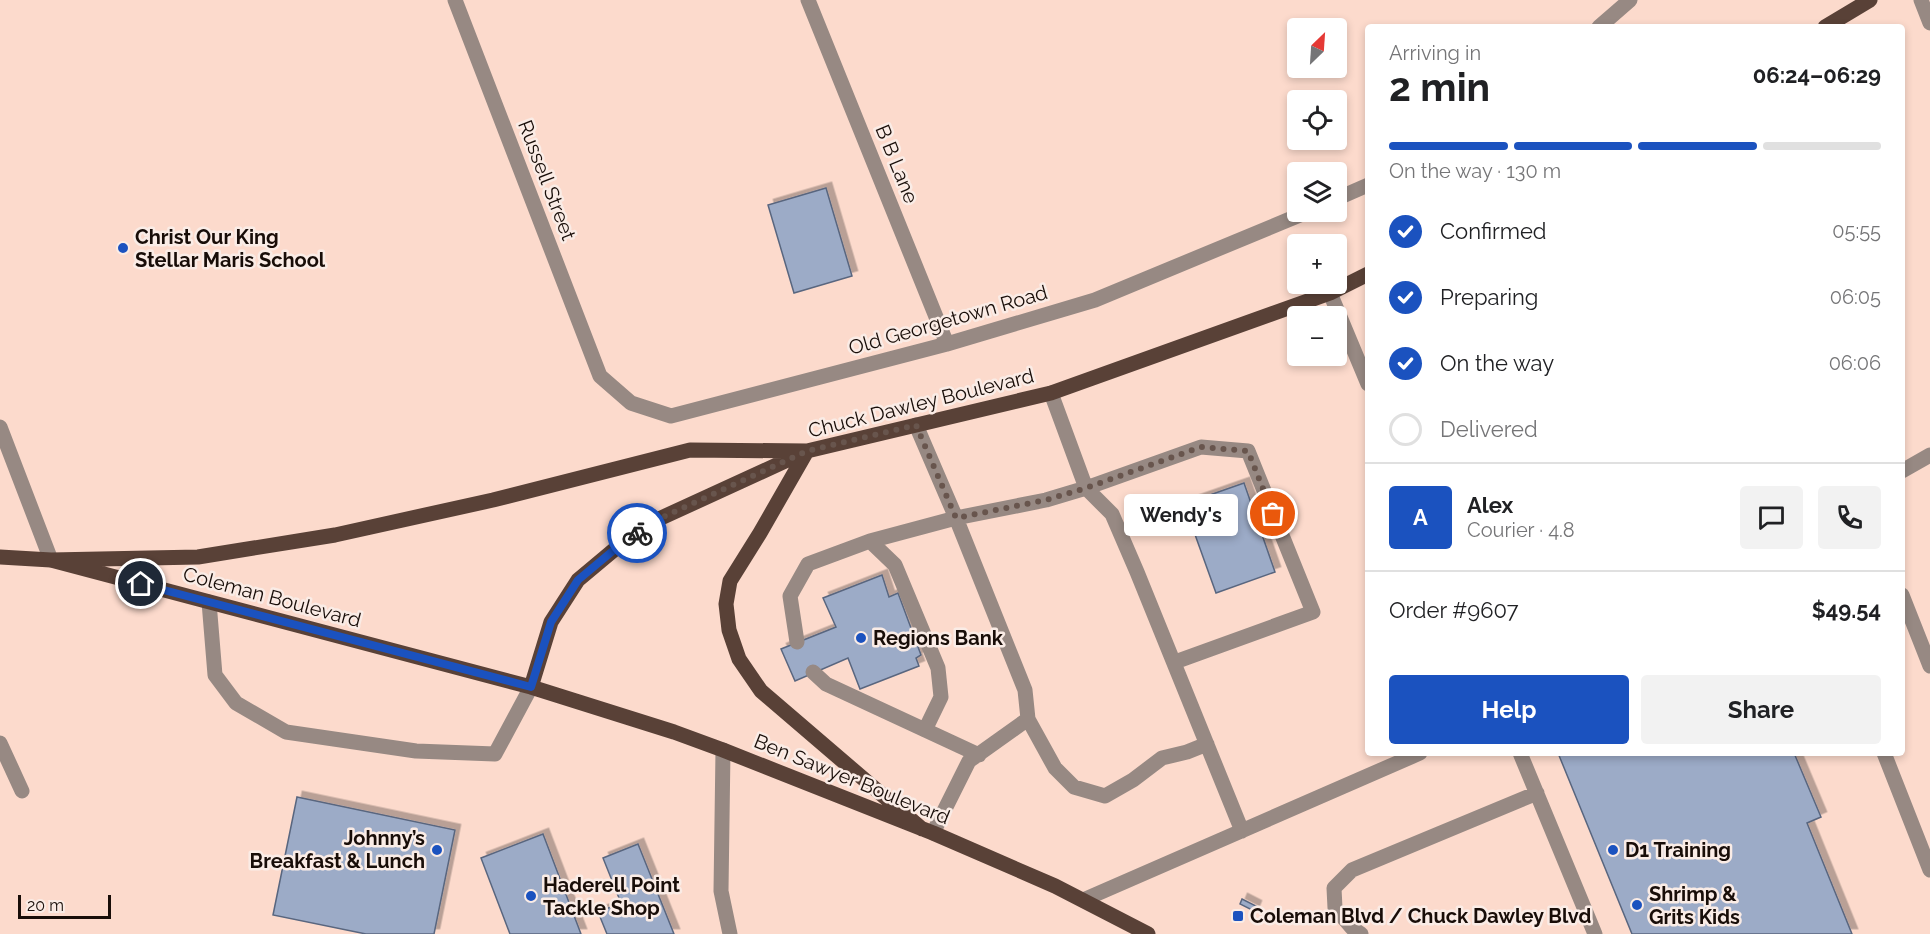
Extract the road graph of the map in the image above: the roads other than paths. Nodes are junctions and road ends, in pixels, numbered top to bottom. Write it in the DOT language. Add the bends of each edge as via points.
graph roads {
  1 [pos="455,0"];
  2 [pos="808,0"];
  3 [pos="1630,0"];
  4 [pos="1870,0"];
  5 [pos="1921,0"];
  6 [pos="1930,23"];
  7 [pos="1602,24"];
  8 [pos="1830,24"];
  9 [pos="1365,185"];
  10 [pos="1347,194"];
  11 [pos="1287,220"];
  12 [pos="1365,276"];
  13 [pos="1347,284"];
  14 [pos="1327,294"];
  15 [pos="1331,294"];
  16 [pos="947,344"];
  17 [pos="1363,355"];
  18 [pos="600,376"];
  19 [pos="1051,393"];
  20 [pos="916,425"];
  21 [pos="0,427"];
  22 [pos="807,451"];
  23 [pos="1930,455"];
  24 [pos="1905,469"];
  25 [pos="1086,488"];
  26 [pos="956,518"];
  27 [pos="870,541"];
  28 [pos="0,557"];
  29 [pos="51,560"];
  30 [pos="209,602"];
  31 [pos="1905,603"];
  32 [pos="796,642"];
  33 [pos="1175,662"];
  34 [pos="1930,666"];
  35 [pos="813,672"];
  36 [pos="531,687"];
  37 [pos="1028,719"];
  38 [pos="925,730"];
  39 [pos="0,743"];
  40 [pos="1207,744"];
  41 [pos="723,750"];
  42 [pos="979,755"];
  43 [pos="1413,756"];
  44 [pos="1521,756"];
  45 [pos="1885,756"];
  46 [pos="22,791"];
  47 [pos="1537,793"];
  48 [pos="928,831"];
  49 [pos="1242,831"];
  50 [pos="1930,870"];
  51 [pos="1083,900"];
  52 [pos="730,934"];
  53 [pos="1148,934"];
  54 [pos="1361,934"];
  55 [pos="1595,934"];
  1 -- 18 [label="street, Russell Street"];
  2 -- 16 [label="street, B B Lane"];
  3 -- 7 [label="street"];
  4 -- 8 [label="main road"];
  5 -- 6 [label="street"];
  9 -- 10 [label="street"];
  11 -- 16 [label="street, Old Georgetown Road" via="1095,300"];
  12 -- 13 [label="main road, Chuck Dawley Boulevard"];
  14 -- 19 [label="main road, Chuck Dawley Boulevard"];
  15 -- 17 [label="street"];
  16 -- 18 [label="street, Old Georgetown Road" via="671,416 631,403"];
  19 -- 20 [label="main road, Chuck Dawley Boulevard"];
  19 -- 25 [label="street"];
  20 -- 22 [label="main road, Chuck Dawley Boulevard"];
  20 -- 26 [label="street"];
  21 -- 29 [label="street"];
  22 -- 29 [label="main road" via="690,450 346,532 198,557"];
  22 -- 36 [label="main road, Chuck Dawley Boulevard" via="661,518 586,573 551,622"];
  22 -- 48 [label="main road" via="730,581 726,604 729,630 739,659 761,691"];
  23 -- 24 [label="street"];
  25 -- 26 [label="street"];
  25 -- 33 [label="street" via="1112,514"];
  25 -- 33 [label="street" via="1201,447 1248,451 1313,612"];
  26 -- 27 [label="street"];
  26 -- 37 [label="street" via="1025,690"];
  27 -- 32 [label="street" via="808,564 790,596"];
  27 -- 38 [label="street" via="895,565 938,668 941,697"];
  28 -- 29 [label="main road, Coleman Boulevard"];
  29 -- 30 [label="main road, Coleman Boulevard"];
  30 -- 36 [label="main road, Coleman Boulevard"];
  30 -- 36 [label="street" via="215,675 236,703 286,732 416,751 495,754"];
  31 -- 34 [label="street"];
  33 -- 40 [label="street"];
  35 -- 38 [label="street" via="826,684"];
  36 -- 41 [label="main road, Ben Sawyer Boulevard"];
  37 -- 40 [label="street" via="1056,768 1074,787 1105,796 1162,758"];
  37 -- 42 [label="street"];
  38 -- 42 [label="street"];
  39 -- 46 [label="street"];
  40 -- 49 [label="street"];
  41 -- 48 [label="main road, Ben Sawyer Boulevard"];
  41 -- 52 [label="street" via="721,891"];
  42 -- 48 [label="street" via="969,761"];
  43 -- 49 [label="street"];
  44 -- 47 [label="street"];
  45 -- 50 [label="street"];
  47 -- 54 [label="street" via="1352,870 1334,888 1335,908"];
  47 -- 55 [label="street"];
  48 -- 51 [label="main road, Ben Sawyer Boulevard"];
  49 -- 51 [label="street"];
  51 -- 53 [label="main road, Ben Sawyer Boulevard"];
}
